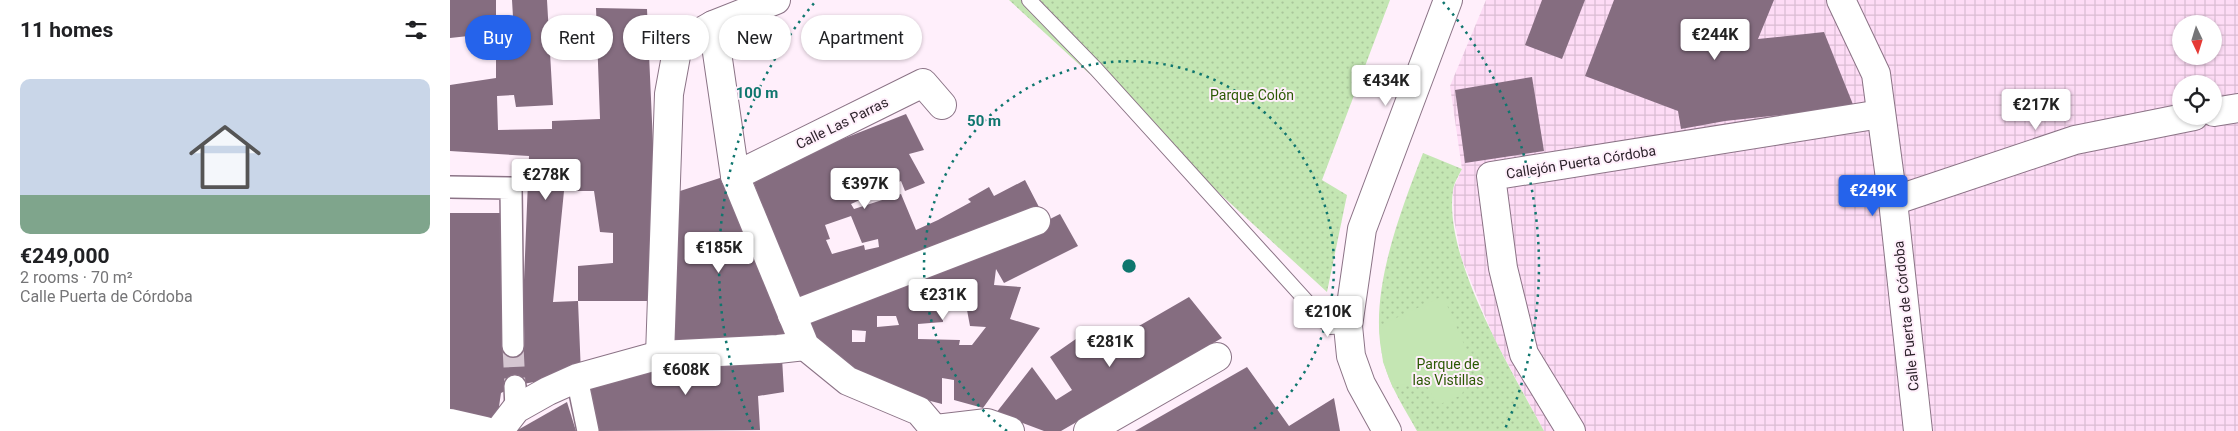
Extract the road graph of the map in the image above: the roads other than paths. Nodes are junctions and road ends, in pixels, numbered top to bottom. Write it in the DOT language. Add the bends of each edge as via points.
graph roads {
  1 [pos="776,0"];
  2 [pos="1029,0"];
  3 [pos="1448,0"];
  4 [pos="1841,0"];
  5 [pos="726,14"];
  6 [pos="942,105"];
  7 [pos="2238,108"];
  8 [pos="2222,111"];
  9 [pos="1880,114"];
  10 [pos="2172,120"];
  11 [pos="735,176"];
  12 [pos="450,187"];
  13 [pos="1893,201"];
  14 [pos="1036,221"];
  15 [pos="792,315"];
  16 [pos="1348,326"];
  17 [pos="513,346"];
  18 [pos="805,346"];
  19 [pos="660,355"];
  20 [pos="1217,357"];
  21 [pos="577,378"];
  22 [pos="450,422"];
  23 [pos="1380,428"];
  24 [pos="936,430"];
  25 [pos="484,431"];
  26 [pos="498,431"];
  27 [pos="588,431"];
  28 [pos="1010,431"];
  29 [pos="1088,431"];
  30 [pos="1571,431"];
  31 [pos="1918,431"];
  1 -- 5 [label="street"];
  2 -- 16 [label="lane" via="1330,327"];
  3 -- 16 [label="street" via="1362,229"];
  4 -- 9 [label="street, Calle Puerta de Córdoba" via="1876,74"];
  5 -- 11 [label="street"];
  5 -- 19 [label="street" via="678,45 669,94"];
  6 -- 11 [label="street, Calle Las Parras" via="923,83"];
  7 -- 8 [label="street"];
  9 -- 13 [label="street, Calle Puerta de Córdoba"];
  9 -- 30 [label="street, Callejón Puerta Córdoba" via="1490,176 1504,268 1524,354"];
  10 -- 13 [label="street" via="2075,140"];
  11 -- 15 [label="street"];
  12 -- 17 [label="street" via="511,188"];
  13 -- 31 [label="street, Calle Puerta de Córdoba"];
  14 -- 15 [label="street"];
  15 -- 18 [label="street"];
  16 -- 23 [label="street" via="1351,356"];
  18 -- 19 [label="street"];
  18 -- 24 [label="street" via="848,382 919,411"];
  19 -- 21 [label="street"];
  20 -- 29 [label="street"];
  21 -- 26 [label="street" via="548,391 516,398"];
  21 -- 27 [label="street"];
  22 -- 25 [label="street"];
  24 -- 28 [label="street" via="987,423"];
}
